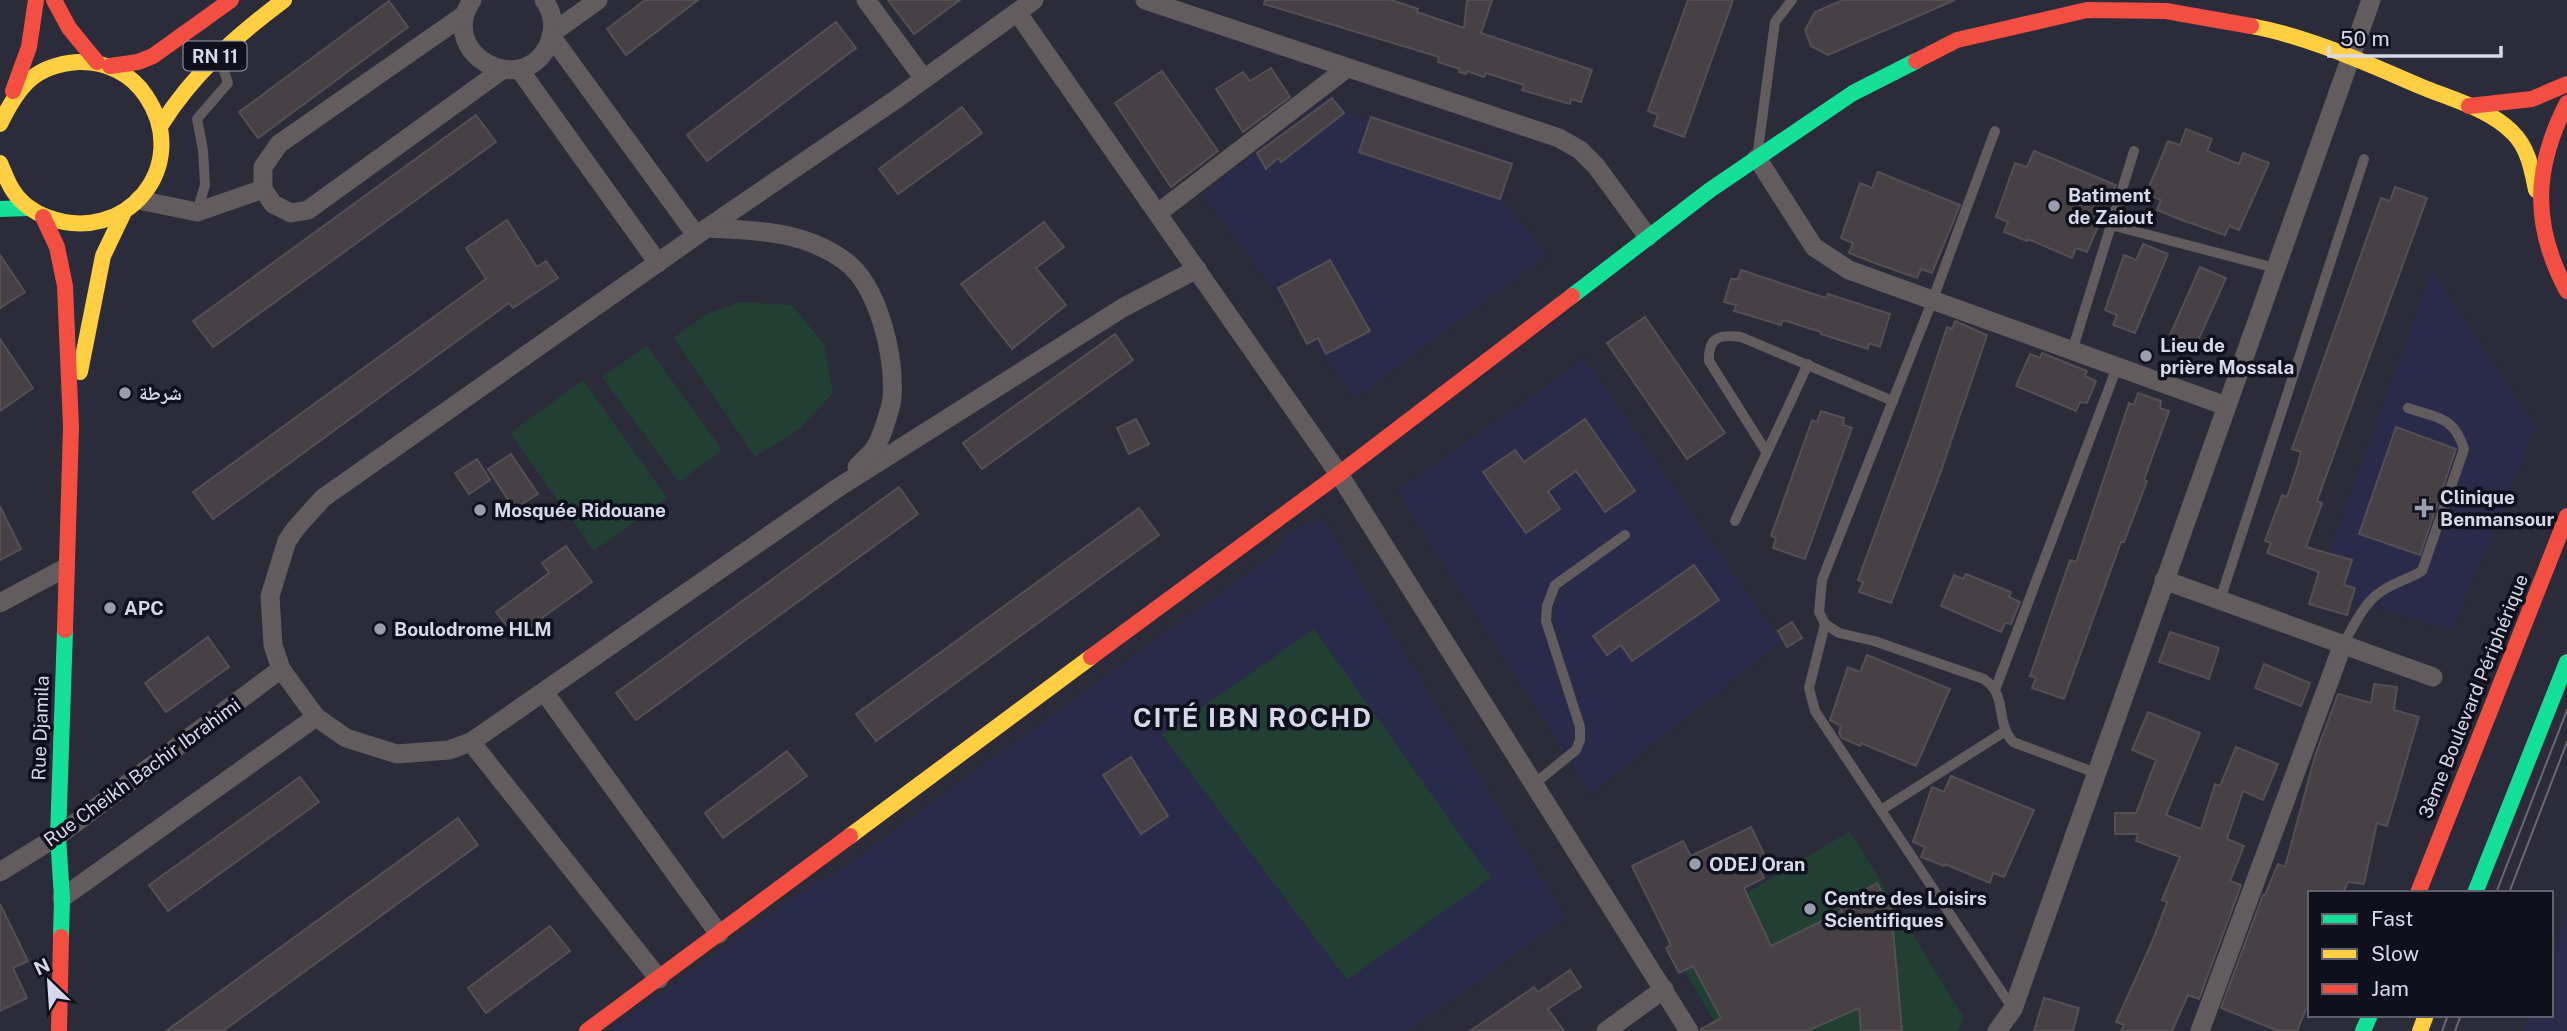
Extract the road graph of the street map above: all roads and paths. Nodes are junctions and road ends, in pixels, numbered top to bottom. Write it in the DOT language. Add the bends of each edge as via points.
graph roads {
  1 [pos="36,0"];
  2 [pos="54,0"];
  3 [pos="231,0"];
  4 [pos="284,0"];
  5 [pos="544,0"];
  6 [pos="598,0"];
  7 [pos="866,0"];
  8 [pos="1034,0"];
  9 [pos="1146,0"];
  10 [pos="1792,0"];
  11 [pos="2371,0"];
  12 [pos="2085,5"];
  13 [pos="468,8"];
  14 [pos="1017,12"];
  15 [pos="552,35"];
  16 [pos="218,53"];
  17 [pos="2350,57"];
  18 [pos="104,64"];
  19 [pos="1347,68"];
  20 [pos="510,69"];
  21 [pos="924,79"];
  22 [pos="2567,84"];
  23 [pos="2567,103"];
  24 [pos="2469,106"];
  25 [pos="5,107"];
  26 [pos="0,124"];
  27 [pos="161,125"];
  28 [pos="1995,131"];
  29 [pos="2134,151"];
  30 [pos="1757,158"];
  31 [pos="2364,159"];
  32 [pos="0,163"];
  33 [pos="263,189"];
  34 [pos="139,200"];
  35 [pos="0,209"];
  36 [pos="35,212"];
  37 [pos="197,212"];
  38 [pos="1158,213"];
  39 [pos="2540,213"];
  40 [pos="123,214"];
  41 [pos="2111,225"];
  42 [pos="702,231"];
  43 [pos="1647,237"];
  44 [pos="658,263"];
  45 [pos="2275,268"];
  46 [pos="1197,269"];
  47 [pos="2558,276"];
  48 [pos="2567,291"];
  49 [pos="2567,296"];
  50 [pos="1933,299"];
  51 [pos="2072,351"];
  52 [pos="1808,364"];
  53 [pos="2118,367"];
  54 [pos="1893,401"];
  55 [pos="2226,407"];
  56 [pos="2408,408"];
  57 [pos="71,427"];
  58 [pos="1767,453"];
  59 [pos="1339,474"];
  60 [pos="839,487"];
  61 [pos="2567,516"];
  62 [pos="1735,521"];
  63 [pos="1625,535"];
  64 [pos="65,568"];
  65 [pos="2164,580"];
  66 [pos="2220,600"];
  67 [pos="0,603"];
  68 [pos="1825,624"];
  69 [pos="2343,644"];
  70 [pos="2567,662"];
  71 [pos="281,669"];
  72 [pos="2433,677"];
  73 [pos="1996,690"];
  74 [pos="545,693"];
  75 [pos="316,717"];
  76 [pos="2004,732"];
  77 [pos="471,742"];
  78 [pos="2096,773"];
  79 [pos="1534,784"];
  80 [pos="1881,810"];
  81 [pos="58,836"];
  82 [pos="0,872"];
  83 [pos="2419,891"];
  84 [pos="2476,891"];
  85 [pos="62,898"];
  86 [pos="719,934"];
  87 [pos="659,979"];
  88 [pos="1664,989"];
  89 [pos="2013,1009"];
  90 [pos="59,1031"];
  91 [pos="587,1031"];
  92 [pos="1606,1031"];
  93 [pos="1689,1031"];
  94 [pos="1997,1031"];
  95 [pos="2200,1031"];
  1 -- 25 [label="main road" via="27,61"];
  2 -- 18 [label="main road" via="69,28"];
  3 -- 18 [label="main road, RN 11" via="153,56 138,62"];
  4 -- 16 [label="main road, RN 11"];
  5 -- 15 [label="street" via="552,18"];
  6 -- 15 [label="street"];
  7 -- 21 [label="street"];
  8 -- 14 [label="street"];
  9 -- 19 [label="street"];
  10 -- 30 [label="lane" via="1775,22"];
  11 -- 17 [label="street"];
  12 -- 17 [label="main road" via="2166,11 2253,26"];
  12 -- 30 [label="main road" via="1957,40 1853,93"];
  13 -- 20 [label="street" via="463,30 476,57 488,66"];
  13 -- 33 [label="street" via="279,144 264,167"];
  14 -- 21 [label="street"];
  14 -- 38 [label="street"];
  15 -- 20 [label="street" via="540,57 530,65"];
  15 -- 42 [label="street"];
  16 -- 27 [label="main road, RN 11" via="174,101"];
  16 -- 37 [label="lane" via="228,83 197,119 205,185"];
  17 -- 24 [label="main road"];
  17 -- 45 [label="street"];
  18 -- 25 [label="main road" via="75,60 54,65 34,74"];
  18 -- 27 [label="main road" via="138,84 153,103"];
  19 -- 38 [label="street"];
  19 -- 43 [label="street" via="1559,138 1596,166"];
  20 -- 33 [label="street" via="308,210 291,213 273,204"];
  20 -- 44 [label="street"];
  21 -- 42 [label="street"];
  22 -- 24 [label="main road" via="2532,99"];
  23 -- 39 [label="main road" via="2546,149"];
  24 -- 39 [label="main road" via="2514,133 2530,161"];
  25 -- 26 [label="main road"];
  27 -- 34 [label="main road" via="160,165"];
  28 -- 50 [label="lane"];
  29 -- 41 [label="lane"];
  30 -- 43 [label="main road"];
  30 -- 50 [label="street" via="1814,247 1849,270"];
  31 -- 66 [label="lane"];
  32 -- 36 [label="main road" via="13,192"];
  33 -- 37 [label="street"];
  34 -- 37 [label="street"];
  34 -- 40 [label="main road"];
  35 -- 36 [label="main road"];
  36 -- 40 [label="main road" via="75,225 92,225"];
  36 -- 57 [label="main road" via="57,247 65,286"];
  38 -- 46 [label="street"];
  39 -- 47 [label="main road"];
  40 -- 57 [label="main road" via="97,278"];
  41 -- 45 [label="lane"];
  41 -- 51 [label="lane"];
  42 -- 44 [label="street"];
  42 -- 60 [label="street" via="796,236 846,262 871,294 890,346 892,399 876,446"];
  43 -- 59 [label="main road"];
  44 -- 71 [label="street" via="323,498 296,527 270,596 273,645"];
  45 -- 55 [label="street"];
  46 -- 59 [label="street"];
  46 -- 60 [label="street" via="1124,307"];
  47 -- 48 [label="main road"];
  47 -- 49 [label="main road"];
  50 -- 51 [label="street"];
  50 -- 54 [label="lane"];
  51 -- 53 [label="street"];
  52 -- 54 [label="lane"];
  52 -- 58 [label="lane"];
  52 -- 58 [label="lane" via="1741,337 1724,335 1709,349 1709,362"];
  53 -- 55 [label="street"];
  53 -- 73 [label="lane"];
  54 -- 68 [label="lane" via="1822,580 1819,612"];
  55 -- 65 [label="street"];
  56 -- 69 [label="lane" via="2451,424 2464,449 2422,571 2370,600"];
  57 -- 64 [label="main road, Rue Djamila"];
  58 -- 62 [label="lane"];
  59 -- 79 [label="street"];
  59 -- 86 [label="main road"];
  60 -- 74 [label="street"];
  61 -- 83 [label="main road, 3ème Boulevard Périphérique"];
  63 -- 79 [label="lane" via="1555,585 1546,621 1580,727 1580,740 1576,750"];
  64 -- 67 [label="street"];
  64 -- 81 [label="main road, Rue Djamila"];
  65 -- 66 [label="street"];
  65 -- 78 [label="street"];
  66 -- 69 [label="street"];
  68 -- 73 [label="lane" via="1839,633 1984,679"];
  68 -- 80 [label="lane" via="1809,688 1815,710"];
  69 -- 72 [label="street"];
  69 -- 95 [label="street"];
  70 -- 84 [label="main road"];
  71 -- 75 [label="street"];
  71 -- 81 [label="street, Rue Cheikh Bachir Ibrahimi"];
  73 -- 76 [label="lane"];
  74 -- 77 [label="street"];
  74 -- 86 [label="street"];
  75 -- 77 [label="street" via="346,738 397,754 449,750"];
  75 -- 85 [label="street"];
  76 -- 78 [label="lane" via="2025,748"];
  76 -- 80 [label="lane"];
  77 -- 87 [label="street"];
  78 -- 89 [label="street"];
  79 -- 88 [label="street"];
  80 -- 89 [label="lane"];
  81 -- 82 [label="street, Rue Cheikh Bachir Ibrahimi"];
  81 -- 85 [label="main road, Rue Djamila"];
  85 -- 90 [label="main road, Rue Djamila"];
  86 -- 87 [label="main road"];
  87 -- 91 [label="main road"];
  88 -- 92 [label="street"];
  88 -- 93 [label="street"];
  89 -- 94 [label="street"];
}
